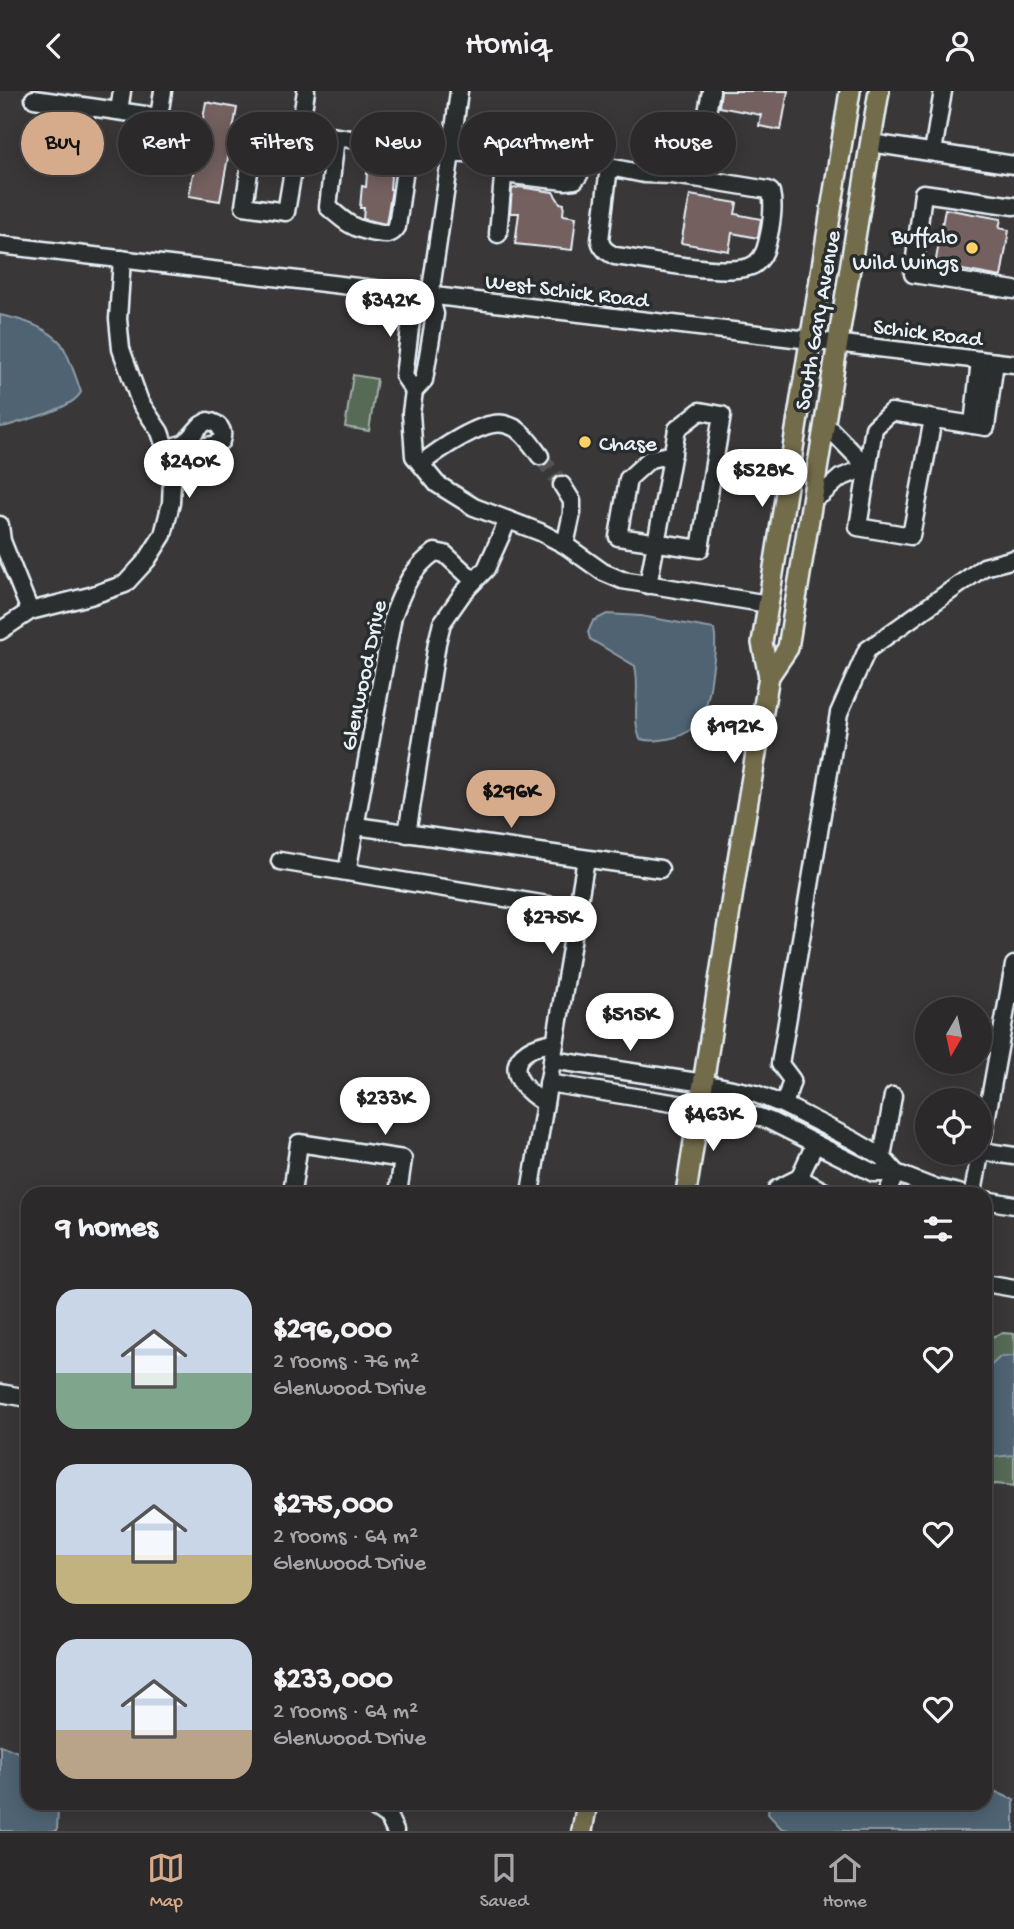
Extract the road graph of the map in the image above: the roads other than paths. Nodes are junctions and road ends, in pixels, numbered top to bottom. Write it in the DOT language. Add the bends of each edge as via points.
graph roads {
  1 [pos="122,91"];
  2 [pos="163,91"];
  3 [pos="306,91"];
  4 [pos="459,91"];
  5 [pos="710,91"];
  6 [pos="850,91"];
  7 [pos="879,91"];
  8 [pos="943,91"];
  9 [pos="34,99"];
  10 [pos="119,111"];
  11 [pos="303,112"];
  12 [pos="300,128"];
  13 [pos="871,143"];
  14 [pos="445,152"];
  15 [pos="933,152"];
  16 [pos="451,153"];
  17 [pos="459,153"];
  18 [pos="1014,165"];
  19 [pos="616,168"];
  20 [pos="331,175"];
  21 [pos="404,175"];
  22 [pos="503,175"];
  23 [pos="512,175"];
  24 [pos="579,175"];
  25 [pos="608,175"];
  26 [pos="695,178"];
  27 [pos="1014,206"];
  28 [pos="498,234"];
  29 [pos="0,245"];
  30 [pos="122,259"];
  31 [pos="1014,290"];
  32 [pos="430,296"];
  33 [pos="809,340"];
  34 [pos="837,343"];
  35 [pos="987,361"];
  36 [pos="1014,364"];
  37 [pos="414,391"];
  38 [pos="933,419"];
  39 [pos="824,423"];
  40 [pos="185,443"];
  41 [pos="166,449"];
  42 [pos="673,454"];
  43 [pos="540,456"];
  44 [pos="421,464"];
  45 [pos="867,467"];
  46 [pos="562,485"];
  47 [pos="812,498"];
  48 [pos="508,520"];
  49 [pos="1,535"];
  50 [pos="656,543"];
  51 [pos="565,545"];
  52 [pos="1014,559"];
  53 [pos="474,581"];
  54 [pos="648,585"];
  55 [pos="768,604"];
  56 [pos="30,611"];
  57 [pos="0,631"];
  58 [pos="769,676"];
  59 [pos="356,826"];
  60 [pos="407,834"];
  61 [pos="586,859"];
  62 [pos="280,861"];
  63 [pos="660,869"];
  64 [pos="347,872"];
  65 [pos="579,910"];
  66 [pos="1014,965"];
  67 [pos="555,1042"];
  68 [pos="552,1060"];
  69 [pos="548,1083"];
  70 [pos="704,1083"];
  71 [pos="992,1089"];
  72 [pos="893,1096"];
  73 [pos="545,1103"];
  74 [pos="784,1105"];
  75 [pos="700,1107"];
  76 [pos="816,1144"];
  77 [pos="992,1153"];
  78 [pos="1014,1156"];
  79 [pos="882,1157"];
  80 [pos="978,1165"];
  81 [pos="896,1173"];
  82 [pos="799,1178"];
  83 [pos="293,1187"];
  84 [pos="399,1187"];
  85 [pos="531,1187"];
  86 [pos="687,1187"];
  87 [pos="781,1187"];
  88 [pos="816,1187"];
  89 [pos="890,1187"];
  90 [pos="936,1187"];
  91 [pos="974,1187"];
  92 [pos="992,1201"];
  93 [pos="1014,1205"];
  94 [pos="992,1284"];
  95 [pos="1014,1288"];
  96 [pos="0,1393"];
  97 [pos="21,1397"];
  98 [pos="377,1810"];
  99 [pos="586,1810"];
  100 [pos="395,1831"];
  101 [pos="582,1831"];
  1 -- 10 [label="street"];
  2 -- 10 [label="street" via="159,117"];
  3 -- 11 [label="street"];
  4 -- 16 [label="street"];
  5 -- 26 [label="street"];
  6 -- 33 [label="main road, South Gary Avenue"];
  7 -- 13 [label="main road, South Gary Avenue"];
  8 -- 15 [label="street"];
  9 -- 10 [label="street"];
  12 -- 12 [label="street" via="286,212 244,206 256,124"];
  13 -- 15 [label="street"];
  13 -- 34 [label="main road, South Gary Avenue"];
  14 -- 16 [label="street"];
  15 -- 18 [label="street"];
  16 -- 17 [label="street"];
  16 -- 32 [label="street"];
  19 -- 26 [label="street"];
  20 -- 21 [label="street" via="328,207 361,231 387,235 397,227"];
  22 -- 28 [label="street"];
  23 -- 24 [label="street" via="565,181"];
  25 -- 26 [label="street" via="600,229 601,245 608,253 722,271 752,267 766,249 771,192"];
  27 -- 31 [label="street" via="923,193 913,274"];
  29 -- 30 [label="street, West Schick Road"];
  30 -- 32 [label="street, West Schick Road"];
  30 -- 41 [label="street" via="121,349 140,402"];
  32 -- 33 [label="street, West Schick Road"];
  32 -- 37 [label="street" via="435,314 424,380"];
  32 -- 37 [label="street" via="412,312 404,376"];
  33 -- 34 [label="street, West Schick Road"];
  33 -- 55 [label="main road, South Gary Avenue"];
  34 -- 35 [label="street, Schick Road"];
  34 -- 39 [label="main road, South Gary Avenue"];
  35 -- 36 [label="street, Schick Road"];
  35 -- 38 [label="street" via="980,426"];
  37 -- 44 [label="street" via="414,456"];
  38 -- 45 [label="street" via="891,412 874,428"];
  38 -- 45 [label="street" via="911,536 858,527"];
  39 -- 45 [label="street"];
  39 -- 47 [label="main road, South Gary Avenue"];
  40 -- 41 [label="street"];
  41 -- 56 [label="street" via="171,503 163,535 147,560 125,584"];
  42 -- 50 [label="street"];
  42 -- 50 [label="street" via="650,459 628,479 618,537"];
  42 -- 50 [label="street" via="677,429 700,411 722,415 700,549"];
  43 -- 44 [label="street" via="520,431 503,423 479,428"];
  44 -- 48 [label="street" via="437,484 474,507"];
  45 -- 47 [label="street" via="840,478"];
  46 -- 51 [label="street" via="572,501"];
  47 -- 58 [label="main road, South Gary Avenue" via="788,648"];
  48 -- 51 [label="street"];
  48 -- 53 [label="street" via="486,569"];
  49 -- 56 [label="street"];
  50 -- 54 [label="street"];
  51 -- 54 [label="street" via="603,572"];
  52 -- 74 [label="street" via="984,567 867,650 838,713 780,1064 792,1080"];
  53 -- 59 [label="street, Glenwood Drive" via="444,554 435,552 406,583 393,616"];
  53 -- 60 [label="street" via="442,623"];
  54 -- 55 [label="street"];
  55 -- 58 [label="main road, South Gary Avenue" via="762,643"];
  56 -- 57 [label="street"];
  58 -- 70 [label="main road, South Gary Avenue"];
  59 -- 60 [label="street"];
  59 -- 64 [label="street, Glenwood Drive"];
  60 -- 61 [label="street"];
  61 -- 63 [label="street"];
  61 -- 65 [label="street"];
  62 -- 64 [label="street"];
  64 -- 65 [label="street"];
  65 -- 67 [label="street"];
  66 -- 71 [label="street"];
  67 -- 68 [label="street"];
  67 -- 73 [label="street" via="526,1051 517,1062 520,1083"];
  68 -- 69 [label="street"];
  68 -- 70 [label="street"];
  69 -- 73 [label="street"];
  69 -- 75 [label="street"];
  70 -- 74 [label="street"];
  70 -- 75 [label="main road, South Gary Avenue"];
  72 -- 79 [label="street"];
  73 -- 85 [label="street"];
  74 -- 79 [label="street"];
  75 -- 76 [label="street" via="759,1117"];
  75 -- 86 [label="main road, South Gary Avenue"];
  76 -- 81 [label="street" via="874,1173"];
  76 -- 82 [label="street"];
  77 -- 78 [label="street"];
  79 -- 81 [label="street"];
  80 -- 91 [label="street"];
  81 -- 89 [label="street"];
  81 -- 90 [label="street"];
  82 -- 87 [label="street"];
  82 -- 88 [label="street"];
  83 -- 84 [label="street" via="299,1143 403,1159"];
  92 -- 93 [label="street"];
  94 -- 95 [label="street"];
  96 -- 97 [label="street"];
  98 -- 100 [label="street" via="389,1818"];
  99 -- 101 [label="main road"];
}
